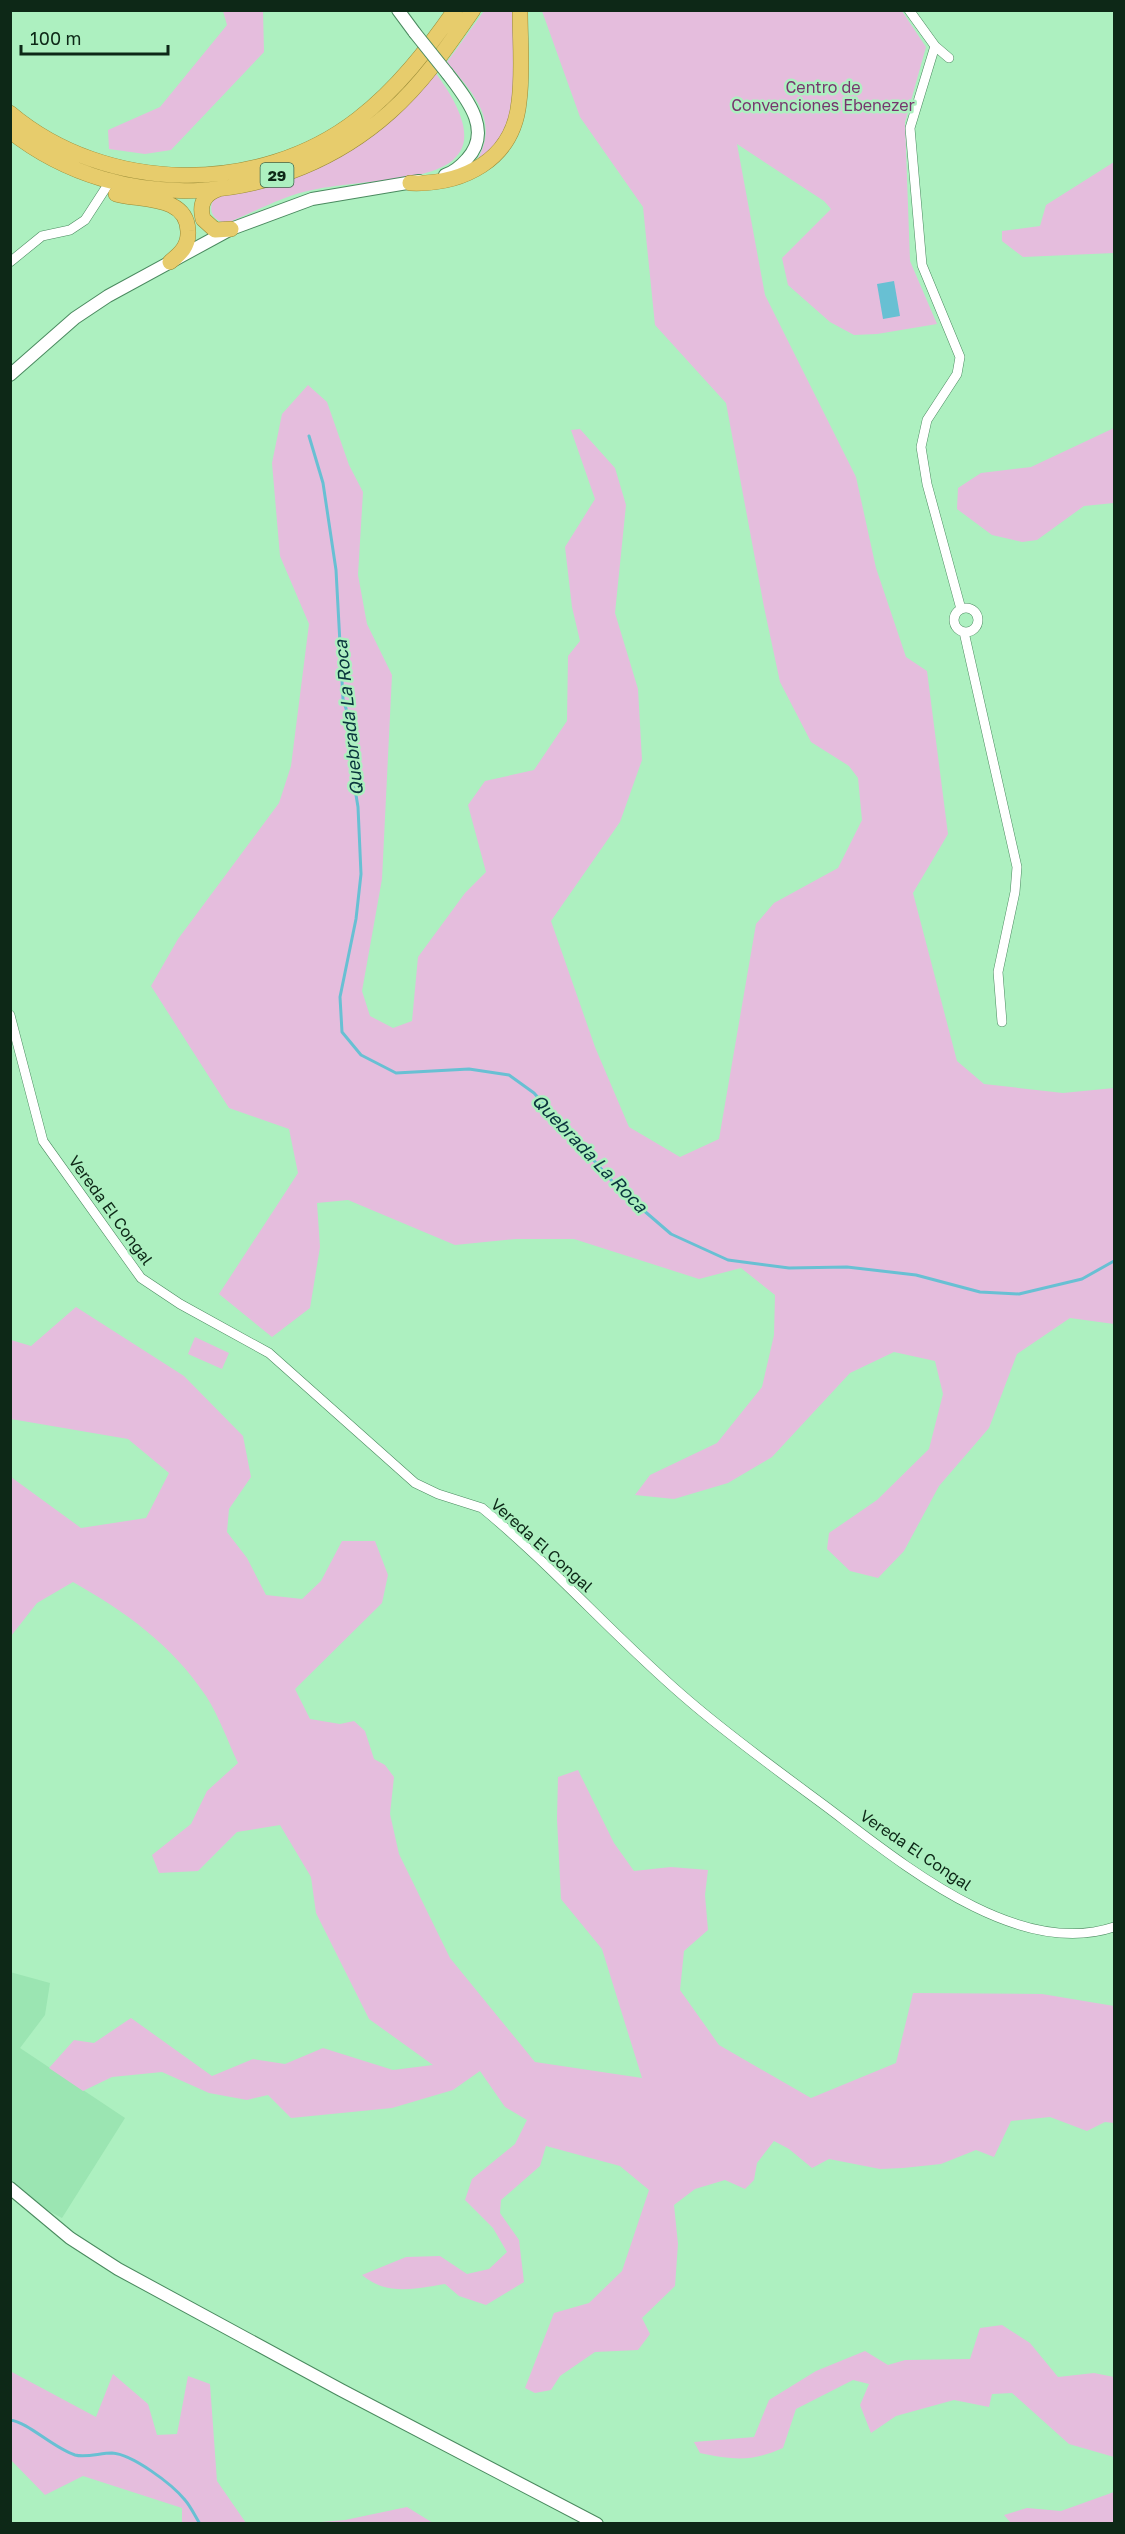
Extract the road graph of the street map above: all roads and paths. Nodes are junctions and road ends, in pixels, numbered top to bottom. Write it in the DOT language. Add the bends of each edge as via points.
graph roads {
  1 [pos="398,10"];
  2 [pos="445,10"];
  3 [pos="455,10"];
  4 [pos="474,10"];
  5 [pos="520,10"];
  6 [pos="909,10"];
  7 [pos="934,46"];
  8 [pos="948,58"];
  9 [pos="398,83"];
  10 [pos="10,112"];
  11 [pos="10,131"];
  12 [pos="410,183"];
  13 [pos="107,187"];
  14 [pos="220,189"];
  15 [pos="231,230"];
  16 [pos="10,262"];
  17 [pos="170,262"];
  18 [pos="10,375"];
  19 [pos="961,609"];
  20 [pos="964,632"];
  21 [pos="10,1015"];
  22 [pos="1002,1022"];
  23 [pos="1114,1927"];
  24 [pos="10,2188"];
  25 [pos="597,2523"];
  1 -- 12 [label="main road, bridge" via="473,111 478,133 475,148 450,174"];
  2 -- 9 [label="highway"];
  3 -- 9 [label="highway, 29"];
  4 -- 14 [label="highway, 29" via="415,88 375,125 311,164"];
  5 -- 12 [label="highway" via="519,102 512,128 501,146 477,170 459,178 435,184"];
  6 -- 7 [label="street"];
  7 -- 8 [label="street"];
  7 -- 19 [label="street" via="910,128 922,264 960,357 957,374 927,420 921,447 927,484"];
  9 -- 10 [label="highway, 29" via="357,120 314,146 260,165 206,175 144,172 90,160 38,134"];
  11 -- 13 [label="highway" via="82,179"];
  12 -- 15 [label="main road" via="312,199"];
  13 -- 14 [label="highway, 29"];
  13 -- 16 [label="street" via="85,220 70,230 42,236"];
  13 -- 17 [label="highway" via="136,199 165,202 179,210 189,234 182,253"];
  14 -- 15 [label="highway" via="206,196 201,211 208,226"];
  15 -- 17 [label="main road"];
  17 -- 18 [label="main road" via="75,318"];
  19 -- 20 [label="street" via="954,621"];
  19 -- 20 [label="street" via="972,610 977,620 972,630"];
  20 -- 22 [label="street" via="1017,867 998,972"];
  21 -- 23 [label="street, Vereda El Congal" via="43,1140 141,1278 269,1353 415,1483 482,1508 687,1700 776,1770 960,1900 1021,1925 1071,1935"];
  24 -- 25 [label="main road" via="70,2238 118,2269"];
}
